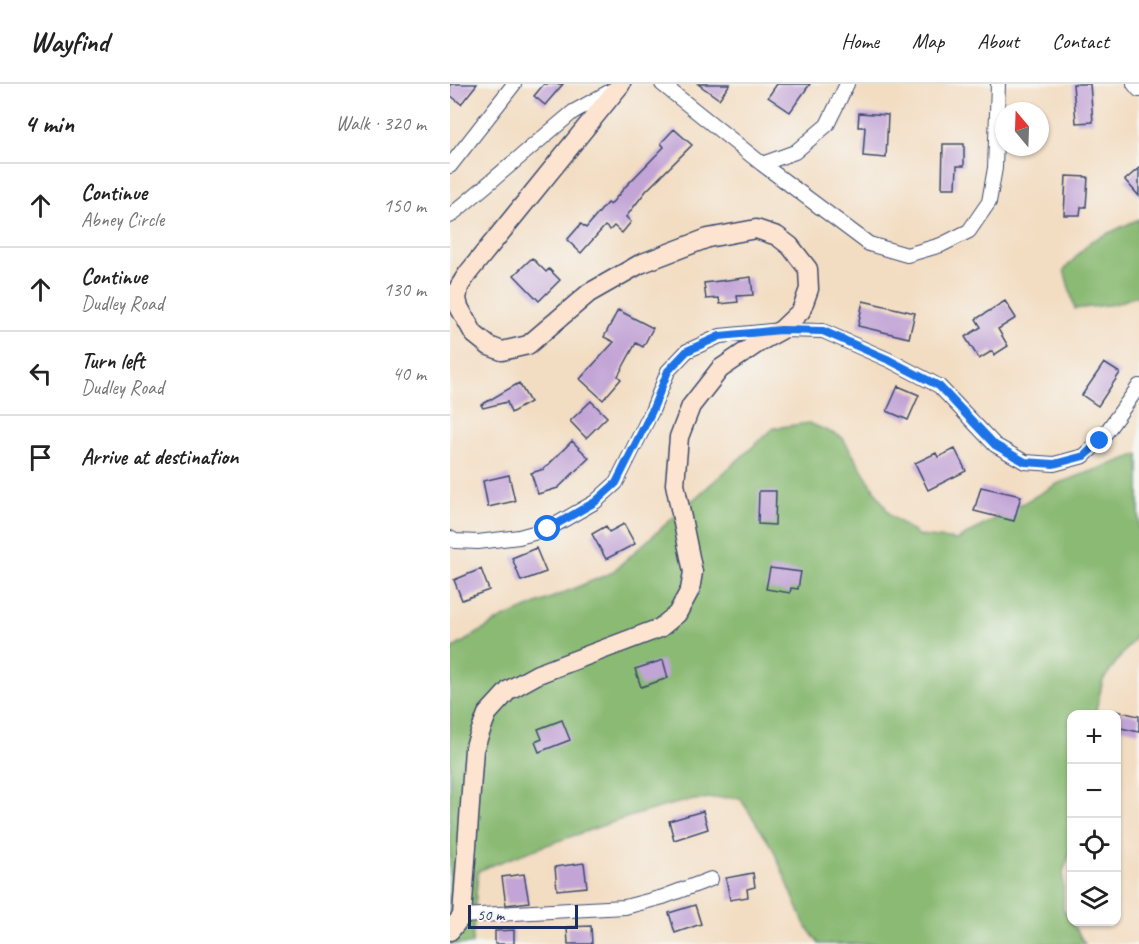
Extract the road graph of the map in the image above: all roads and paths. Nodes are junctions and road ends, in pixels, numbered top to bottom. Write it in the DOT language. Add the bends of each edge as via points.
graph roads {
  1 [pos="514,84"];
  2 [pos="662,84"];
  3 [pos="847,84"];
  4 [pos="998,84"];
  5 [pos="1134,84"];
  6 [pos="620,85"];
  7 [pos="1139,90"];
  8 [pos="762,164"];
  9 [pos="450,166"];
  10 [pos="450,216"];
  11 [pos="781,330"];
  12 [pos="1139,386"];
  13 [pos="450,538"];
  14 [pos="711,879"];
  15 [pos="462,916"];
  16 [pos="450,931"];
  1 -- 9 [label="street"];
  2 -- 8 [label="street"];
  3 -- 8 [label="street" via="827,125 795,152"];
  4 -- 8 [label="street" via="995,168 989,202 969,231 941,245 907,255 869,244"];
  5 -- 7 [label="street"];
  6 -- 10 [label="street" via="573,112"];
  6 -- 11 [label="street" via="459,287 458,298 474,334 502,351 528,345 589,292 640,264 708,238 756,229 777,236 808,269 809,289 801,311"];
  11 -- 12 [label="street" via="823,331 939,386 995,445 1025,462 1054,464 1084,456 1100,441"];
  11 -- 13 [label="street" via="720,336 687,351 668,371 616,483 595,502 548,529 519,537 477,542"];
  11 -- 15 [label="street" via="720,369 691,406 679,437 675,484 693,572 690,590 677,614 660,628 538,674 509,690 487,714 474,749"];
  14 -- 15 [label="street" via="625,908"];
  15 -- 16 [label="street"];
}
